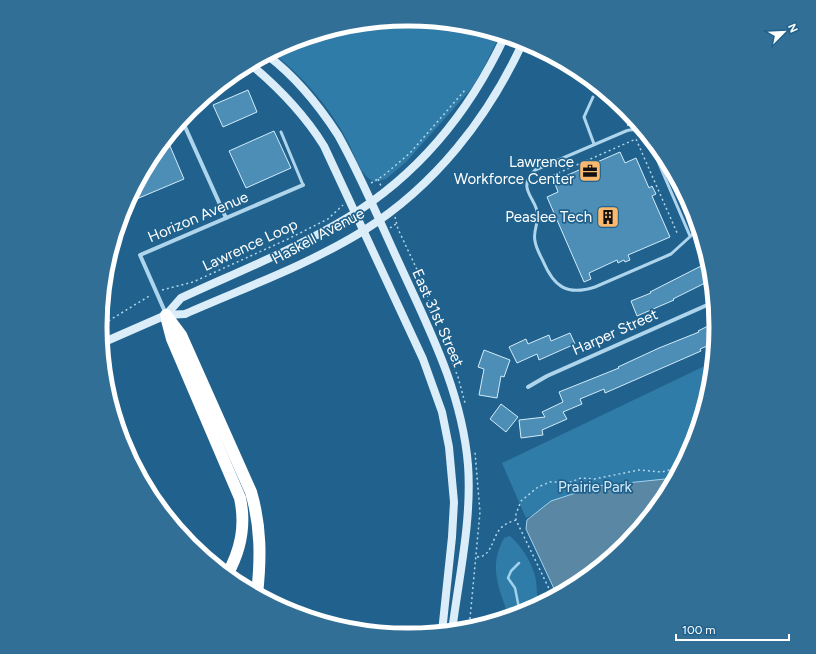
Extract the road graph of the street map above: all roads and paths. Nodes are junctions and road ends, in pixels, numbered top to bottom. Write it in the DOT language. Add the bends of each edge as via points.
graph roads {
  1 [pos="494,39"];
  2 [pos="502,41"];
  3 [pos="492,44"];
  4 [pos="520,48"];
  5 [pos="272,59"];
  6 [pos="255,68"];
  7 [pos="467,88"];
  8 [pos="593,97"];
  9 [pos="185,126"];
  10 [pos="635,130"];
  11 [pos="281,132"];
  12 [pos="594,144"];
  13 [pos="656,157"];
  14 [pos="378,179"];
  15 [pos="540,181"];
  16 [pos="303,185"];
  17 [pos="371,202"];
  18 [pos="356,213"];
  19 [pos="226,218"];
  20 [pos="345,219"];
  21 [pos="379,219"];
  22 [pos="364,230"];
  23 [pos="694,234"];
  24 [pos="678,235"];
  25 [pos="690,236"];
  26 [pos="164,289"];
  27 [pos="148,296"];
  28 [pos="708,305"];
  29 [pos="166,315"];
  30 [pos="107,321"];
  31 [pos="108,341"];
  32 [pos="528,387"];
  33 [pos="674,469"];
  34 [pos="571,482"];
  35 [pos="574,493"];
  36 [pos="516,520"];
  37 [pos="477,557"];
  38 [pos="230,569"];
  39 [pos="257,588"];
  40 [pos="551,592"];
  41 [pos="453,624"];
  42 [pos="443,625"];
  1 -- 3 [label="path"];
  2 -- 17 [label="main road, Haskell Avenue" via="479,87 451,126 410,171"];
  4 -- 21 [label="main road, Haskell Avenue" via="486,109 468,134 432,175"];
  5 -- 17 [label="main road, East 31st Street" via="291,75 324,112 349,154"];
  6 -- 18 [label="main road, East 31st Street" via="289,99 309,123 332,161"];
  7 -- 14 [label="path" via="410,153"];
  8 -- 12 [label="lane" via="584,117"];
  9 -- 19 [label="street"];
  10 -- 12 [label="lane"];
  11 -- 16 [label="lane"];
  12 -- 25 [label="lane" via="535,170 526,186 538,216 534,242 554,281 569,291 595,287 671,254"];
  13 -- 25 [label="lane"];
  15 -- 24 [label="path" via="636,138"];
  16 -- 19 [label="street, Horizon Avenue"];
  17 -- 18 [label="main road, Haskell Avenue"];
  17 -- 21 [label="main road, East 31st Street"];
  18 -- 20 [label="main road, Haskell Avenue"];
  18 -- 22 [label="main road, East 31st Street"];
  19 -- 29 [label="street, Horizon Avenue" via="140,255"];
  20 -- 26 [label="path, Lawrence Loop" via="339,208 328,219 288,239 193,282"];
  20 -- 29 [label="main road, Haskell Avenue" via="315,236 180,298"];
  21 -- 22 [label="main road, Haskell Avenue"];
  21 -- 41 [label="main road, East 31st Street" via="445,365 463,428 468,465 468,511"];
  22 -- 29 [label="main road, Haskell Avenue" via="318,255 185,314"];
  22 -- 42 [label="main road, East 31st Street" via="430,376 446,430 454,483 454,518"];
  23 -- 25 [label="lane"];
  27 -- 30 [label="path"];
  28 -- 32 [label="street, Harper Street" via="547,376"];
  29 -- 31 [label="main road, Haskell Avenue"];
  29 -- 38 [label="highway" via="172,339 240,498 243,518 241,541"];
  29 -- 39 [label="highway" via="181,335 251,492 256,509 260,544"];
  33 -- 34 [label="path" via="662,472 639,470 594,479 581,478"];
  34 -- 35 [label="path"];
  34 -- 36 [label="path" via="550,482 538,487 520,501"];
  36 -- 37 [label="path" via="500,528 488,552"];
  36 -- 40 [label="path"];
}
